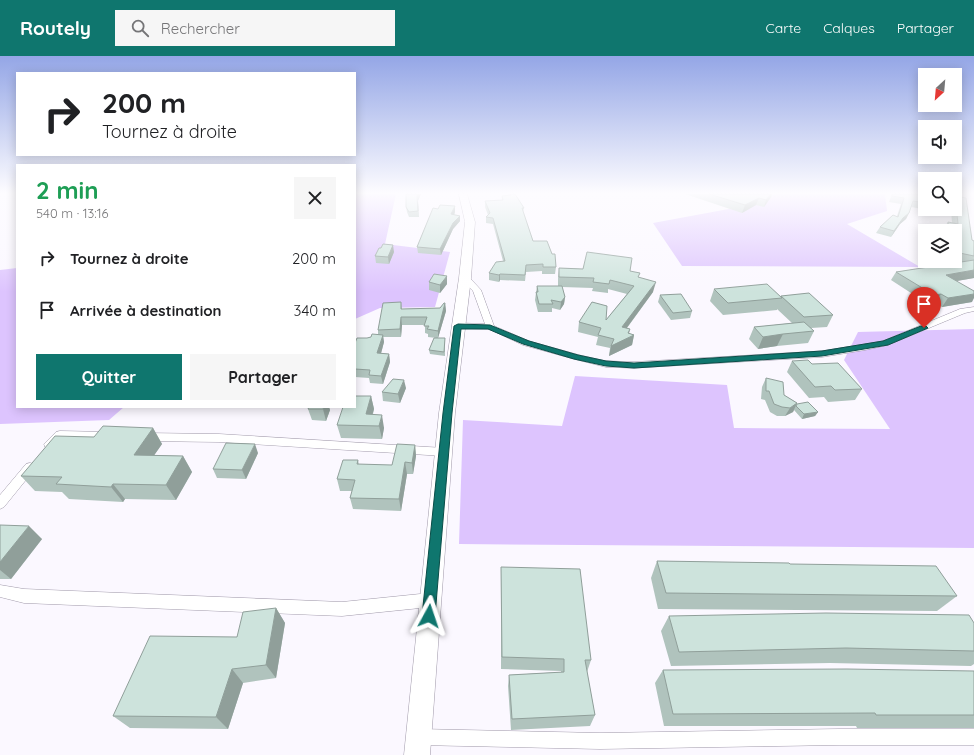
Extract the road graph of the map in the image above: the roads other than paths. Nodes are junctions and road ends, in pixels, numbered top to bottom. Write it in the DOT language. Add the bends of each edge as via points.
graph roads {
  1 [pos="470,227"];
  2 [pos="465,278"];
  3 [pos="974,309"];
  4 [pos="458,326"];
  5 [pos="490,327"];
  6 [pos="116,436"];
  7 [pos="132,436"];
  8 [pos="444,452"];
  9 [pos="0,504"];
  10 [pos="0,591"];
  11 [pos="430,600"];
  12 [pos="418,737"];
  13 [pos="974,737"];
  14 [pos="417,755"];
  1 -- 2 [label="main road"];
  2 -- 4 [label="main road"];
  2 -- 5 [label="street" via="477,290"];
  3 -- 5 [label="street" via="963,311 885,343 865,347 822,354 634,365 606,364 577,357 526,343"];
  4 -- 5 [label="street"];
  4 -- 8 [label="main road"];
  6 -- 9 [label="street" via="60,435 52,441"];
  7 -- 8 [label="street" via="219,438"];
  8 -- 11 [label="main road"];
  10 -- 11 [label="street" via="24,596 342,609"];
  11 -- 12 [label="main road"];
  12 -- 13 [label="street" via="600,741 840,736"];
  12 -- 14 [label="main road"];
}
